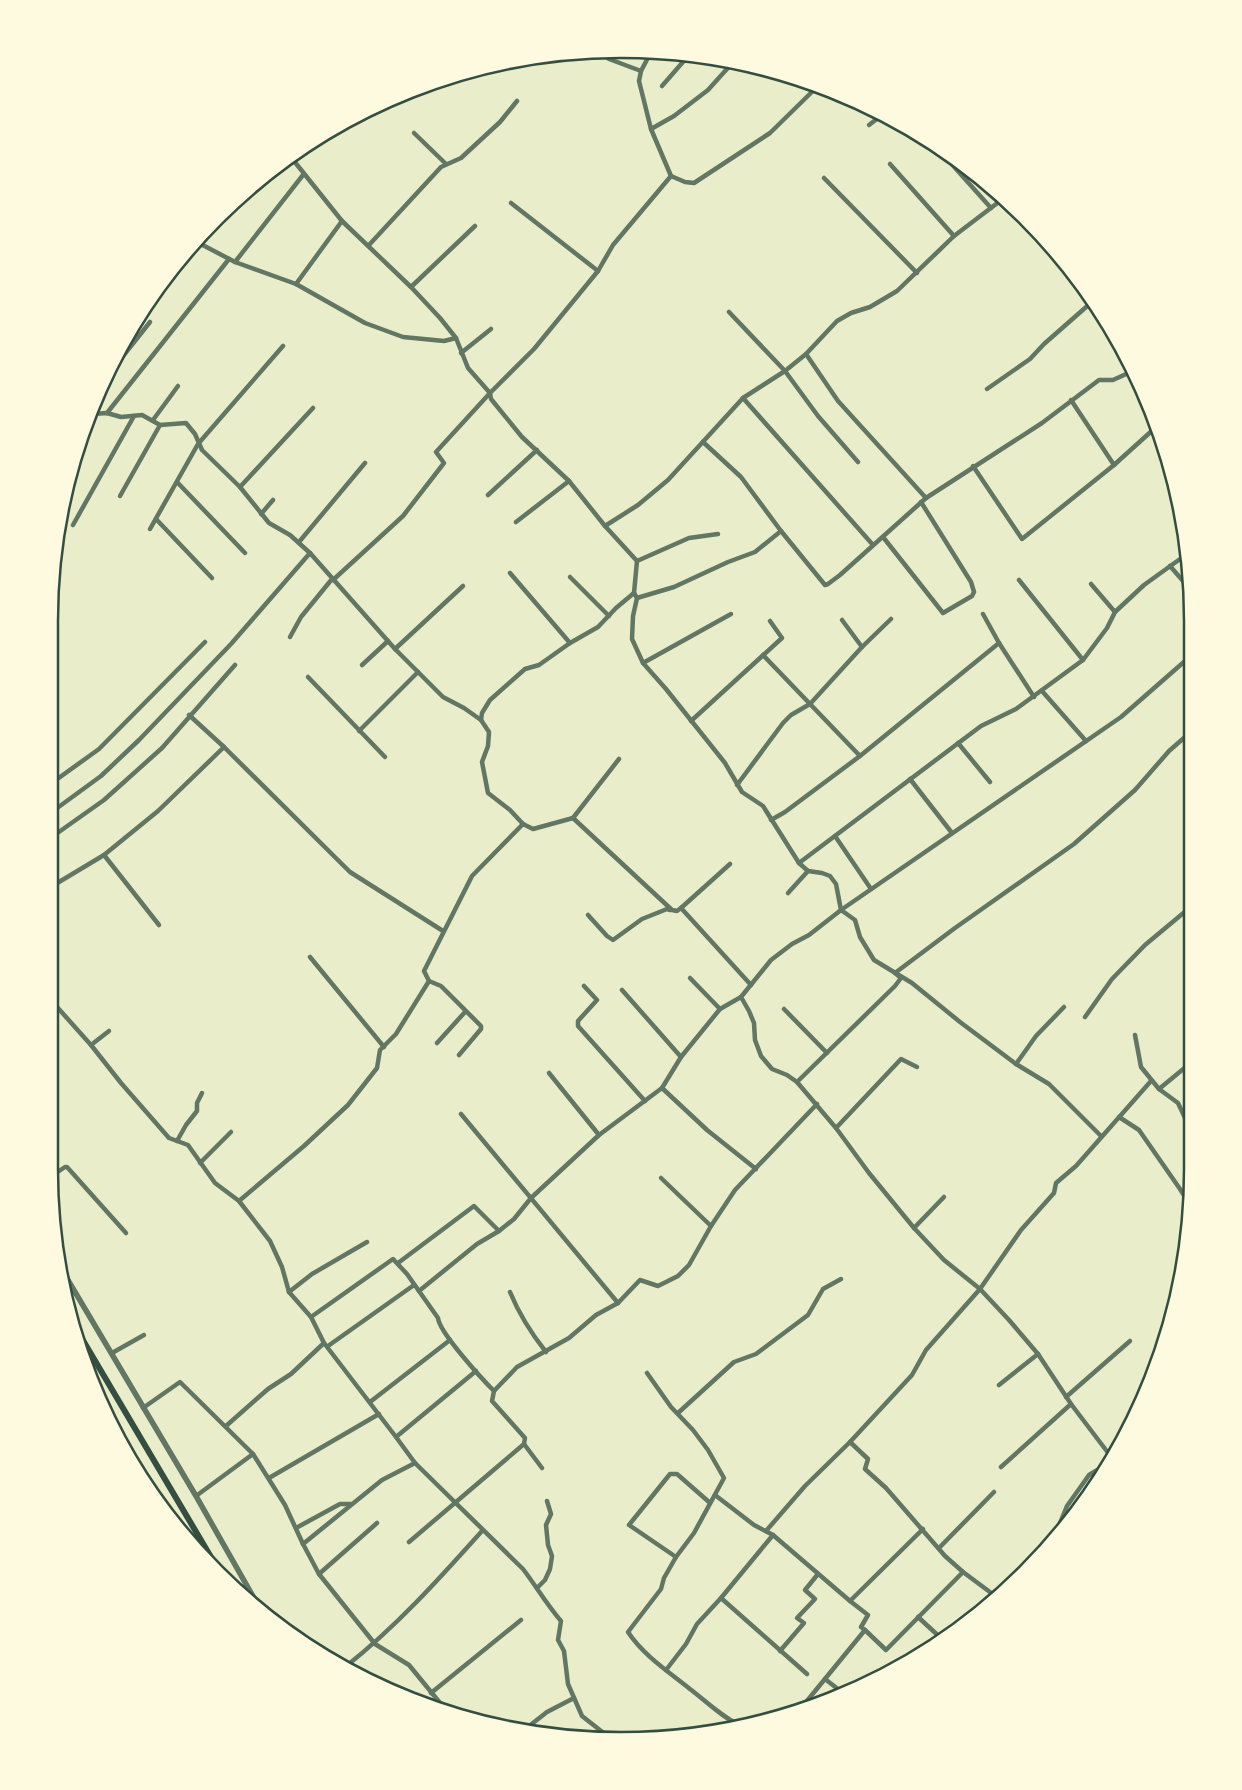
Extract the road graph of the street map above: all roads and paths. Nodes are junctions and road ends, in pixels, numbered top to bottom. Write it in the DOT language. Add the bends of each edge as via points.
graph roads {
  1 [pos="608,58"];
  2 [pos="647,59"];
  3 [pos="684,61"];
  4 [pos="728,68"];
  5 [pos="641,71"];
  6 [pos="662,86"];
  7 [pos="813,91"];
  8 [pos="517,101"];
  9 [pos="876,119"];
  10 [pos="869,125"];
  11 [pos="651,129"];
  12 [pos="414,133"];
  13 [pos="294,162"];
  14 [pos="446,164"];
  15 [pos="890,164"];
  16 [pos="954,167"];
  17 [pos="303,175"];
  18 [pos="671,176"];
  19 [pos="824,178"];
  20 [pos="998,202"];
  21 [pos="511,203"];
  22 [pos="991,208"];
  23 [pos="342,221"];
  24 [pos="475,226"];
  25 [pos="954,236"];
  26 [pos="202,244"];
  27 [pos="369,246"];
  28 [pos="229,259"];
  29 [pos="235,262"];
  30 [pos="598,271"];
  31 [pos="917,273"];
  32 [pos="296,284"];
  33 [pos="411,287"];
  34 [pos="1088,305"];
  35 [pos="729,312"];
  36 [pos="150,322"];
  37 [pos="491,329"];
  38 [pos="456,338"];
  39 [pos="283,346"];
  40 [pos="126,352"];
  41 [pos="461,353"];
  42 [pos="806,354"];
  43 [pos="785,371"];
  44 [pos="1127,374"];
  45 [pos="178,386"];
  46 [pos="988,389"];
  47 [pos="490,393"];
  48 [pos="743,398"];
  49 [pos="1071,400"];
  50 [pos="313,408"];
  51 [pos="107,413"];
  52 [pos="97,414"];
  53 [pos="134,416"];
  54 [pos="153,420"];
  55 [pos="160,425"];
  56 [pos="1152,431"];
  57 [pos="704,442"];
  58 [pos="198,444"];
  59 [pos="537,450"];
  60 [pos="858,462"];
  61 [pos="364,463"];
  62 [pos="1114,465"];
  63 [pos="973,466"];
  64 [pos="569,481"];
  65 [pos="177,482"];
  66 [pos="240,488"];
  67 [pos="488,495"];
  68 [pos="120,496"];
  69 [pos="926,498"];
  70 [pos="273,500"];
  71 [pos="921,502"];
  72 [pos="261,514"];
  73 [pos="156,519"];
  74 [pos="516,522"];
  75 [pos="73,524"];
  76 [pos="605,526"];
  77 [pos="150,529"];
  78 [pos="781,531"];
  79 [pos="718,534"];
  80 [pos="883,537"];
  81 [pos="299,542"];
  82 [pos="873,545"];
  83 [pos="245,553"];
  84 [pos="310,553"];
  85 [pos="1181,558"];
  86 [pos="637,561"];
  87 [pos="1170,566"];
  88 [pos="510,573"];
  89 [pos="570,577"];
  90 [pos="212,578"];
  91 [pos="333,580"];
  92 [pos="1019,580"];
  93 [pos="1183,581"];
  94 [pos="1092,584"];
  95 [pos="463,586"];
  96 [pos="634,593"];
  97 [pos="637,598"];
  98 [pos="1115,612"];
  99 [pos="731,614"];
  100 [pos="983,614"];
  101 [pos="609,616"];
  102 [pos="891,619"];
  103 [pos="842,620"];
  104 [pos="770,621"];
  105 [pos="290,637"];
  106 [pos="388,641"];
  107 [pos="205,642"];
  108 [pos="570,643"];
  109 [pos="999,643"];
  110 [pos="862,647"];
  111 [pos="395,649"];
  112 [pos="763,655"];
  113 [pos="1082,660"];
  114 [pos="1184,662"];
  115 [pos="643,663"];
  116 [pos="235,665"];
  117 [pos="362,665"];
  118 [pos="418,672"];
  119 [pos="308,677"];
  120 [pos="1042,691"];
  121 [pos="1034,697"];
  122 [pos="810,704"];
  123 [pos="189,715"];
  124 [pos="481,720"];
  125 [pos="691,721"];
  126 [pos="359,731"];
  127 [pos="1184,738"];
  128 [pos="1086,741"];
  129 [pos="958,743"];
  130 [pos="224,747"];
  131 [pos="860,756"];
  132 [pos="385,757"];
  133 [pos="620,759"];
  134 [pos="58,779"];
  135 [pos="910,779"];
  136 [pos="990,782"];
  137 [pos="737,784"];
  138 [pos="58,807"];
  139 [pos="573,818"];
  140 [pos="771,820"];
  141 [pos="523,824"];
  142 [pos="58,833"];
  143 [pos="952,833"];
  144 [pos="834,836"];
  145 [pos="104,855"];
  146 [pos="799,863"];
  147 [pos="730,864"];
  148 [pos="808,872"];
  149 [pos="58,883"];
  150 [pos="871,889"];
  151 [pos="788,893"];
  152 [pos="681,908"];
  153 [pos="672,910"];
  154 [pos="841,910"];
  155 [pos="1184,912"];
  156 [pos="588,915"];
  157 [pos="160,926"];
  158 [pos="443,931"];
  159 [pos="310,957"];
  160 [pos="895,973"];
  161 [pos="690,978"];
  162 [pos="429,982"];
  163 [pos="752,985"];
  164 [pos="584,986"];
  165 [pos="622,990"];
  166 [pos="741,997"];
  167 [pos="1064,1007"];
  168 [pos="58,1008"];
  169 [pos="720,1008"];
  170 [pos="784,1009"];
  171 [pos="466,1012"];
  172 [pos="1085,1017"];
  173 [pos="109,1031"];
  174 [pos="1135,1035"];
  175 [pos="437,1042"];
  176 [pos="91,1045"];
  177 [pos="384,1047"];
  178 [pos="827,1053"];
  179 [pos="459,1055"];
  180 [pos="681,1056"];
  181 [pos="1016,1064"];
  182 [pos="917,1067"];
  183 [pos="1184,1068"];
  184 [pos="549,1073"];
  185 [pos="1152,1081"];
  186 [pos="797,1082"];
  187 [pos="662,1088"];
  188 [pos="1159,1089"];
  189 [pos="202,1093"];
  190 [pos="645,1101"];
  191 [pos="817,1104"];
  192 [pos="462,1114"];
  193 [pos="1184,1116"];
  194 [pos="1119,1117"];
  195 [pos="836,1128"];
  196 [pos="231,1132"];
  197 [pos="600,1135"];
  198 [pos="1101,1136"];
  199 [pos="178,1141"];
  200 [pos="200,1163"];
  201 [pos="756,1169"];
  202 [pos="58,1172"];
  203 [pos="661,1178"];
  204 [pos="1183,1194"];
  205 [pos="944,1196"];
  206 [pos="531,1198"];
  207 [pos="239,1200"];
  208 [pos="711,1226"];
  209 [pos="914,1228"];
  210 [pos="499,1231"];
  211 [pos="126,1233"];
  212 [pos="367,1242"];
  213 [pos="398,1263"];
  214 [pos="841,1279"];
  215 [pos="68,1281"];
  216 [pos="414,1285"];
  217 [pos="980,1289"];
  218 [pos="419,1291"];
  219 [pos="289,1292"];
  220 [pos="510,1292"];
  221 [pos="618,1303"];
  222 [pos="311,1317"];
  223 [pos="144,1335"];
  224 [pos="450,1340"];
  225 [pos="1130,1341"];
  226 [pos="326,1344"];
  227 [pos="85,1345"];
  228 [pos="546,1352"];
  229 [pos="112,1353"];
  230 [pos="1038,1354"];
  231 [pos="476,1371"];
  232 [pos="647,1374"];
  233 [pos="999,1385"];
  234 [pos="494,1391"];
  235 [pos="1066,1396"];
  236 [pos="370,1402"];
  237 [pos="1071,1404"];
  238 [pos="143,1408"];
  239 [pos="678,1413"];
  240 [pos="379,1414"];
  241 [pos="226,1426"];
  242 [pos="396,1437"];
  243 [pos="850,1442"];
  244 [pos="524,1444"];
  245 [pos="1108,1453"];
  246 [pos="253,1454"];
  247 [pos="415,1463"];
  248 [pos="1000,1467"];
  249 [pos="542,1468"];
  250 [pos="1097,1470"];
  251 [pos="269,1478"];
  252 [pos="994,1492"];
  253 [pos="715,1495"];
  254 [pos="196,1496"];
  255 [pos="547,1501"];
  256 [pos="456,1502"];
  257 [pos="709,1502"];
  258 [pos="351,1504"];
  259 [pos="1061,1521"];
  260 [pos="377,1523"];
  261 [pos="296,1528"];
  262 [pos="923,1529"];
  263 [pos="482,1531"];
  264 [pos="766,1531"];
  265 [pos="773,1534"];
  266 [pos="409,1542"];
  267 [pos="303,1544"];
  268 [pos="939,1548"];
  269 [pos="208,1552"];
  270 [pos="676,1557"];
  271 [pos="963,1572"];
  272 [pos="319,1574"];
  273 [pos="818,1574"];
  274 [pos="537,1588"];
  275 [pos="992,1594"];
  276 [pos="253,1596"];
  277 [pos="721,1598"];
  278 [pos="850,1601"];
  279 [pos="918,1617"];
  280 [pos="520,1620"];
  281 [pos="865,1630"];
  282 [pos="937,1636"];
  283 [pos="374,1644"];
  284 [pos="780,1651"];
  285 [pos="350,1663"];
  286 [pos="666,1670"];
  287 [pos="807,1674"];
  288 [pos="825,1679"];
  289 [pos="839,1689"];
  290 [pos="431,1693"];
  291 [pos="574,1698"];
  292 [pos="807,1701"];
  293 [pos="440,1703"];
  294 [pos="733,1721"];
  295 [pos="530,1725"];
  296 [pos="602,1731"];
  1 -- 5 [label="street"];
  2 -- 5 [label="street"];
  3 -- 6 [label="street"];
  4 -- 11 [label="street" via="708,90"];
  5 -- 11 [label="street" via="639,81"];
  7 -- 18 [label="street" via="770,133 703,178 694,183"];
  8 -- 14 [label="street" via="500,122 461,158"];
  9 -- 10 [label="street"];
  11 -- 18 [label="street"];
  12 -- 14 [label="street"];
  13 -- 17 [label="street"];
  14 -- 27 [label="street"];
  15 -- 25 [label="street"];
  16 -- 22 [label="street"];
  17 -- 23 [label="street"];
  17 -- 29 [label="street"];
  18 -- 30 [label="street" via="613,245"];
  19 -- 31 [label="street"];
  20 -- 22 [label="street"];
  21 -- 30 [label="street"];
  22 -- 25 [label="street"];
  23 -- 27 [label="street"];
  23 -- 32 [label="street"];
  24 -- 33 [label="street"];
  25 -- 31 [label="street"];
  26 -- 28 [label="street"];
  27 -- 33 [label="street"];
  28 -- 29 [label="street"];
  28 -- 51 [label="street"];
  29 -- 32 [label="street"];
  30 -- 47 [label="street" via="534,349"];
  31 -- 42 [label="street" via="897,291 837,321"];
  32 -- 38 [label="street" via="365,323 402,337 444,341"];
  33 -- 38 [label="street"];
  34 -- 46 [label="street" via="1030,359"];
  35 -- 43 [label="street"];
  36 -- 40 [label="street"];
  37 -- 41 [label="street"];
  38 -- 41 [label="street"];
  39 -- 58 [label="street"];
  41 -- 47 [label="street" via="468,368"];
  42 -- 43 [label="street"];
  42 -- 69 [label="street" via="838,401"];
  43 -- 48 [label="street"];
  43 -- 60 [label="street"];
  44 -- 49 [label="street" via="1113,380 1099,380"];
  45 -- 54 [label="street"];
  47 -- 59 [label="street" via="522,437"];
  47 -- 91 [label="street" via="436,452 444,463 408,510"];
  48 -- 57 [label="street"];
  48 -- 82 [label="street"];
  49 -- 62 [label="street"];
  49 -- 63 [label="street" via="1042,423"];
  50 -- 66 [label="street"];
  51 -- 52 [label="street"];
  51 -- 53 [label="street"];
  53 -- 54 [label="street" via="142,415"];
  53 -- 75 [label="street"];
  54 -- 55 [label="street"];
  55 -- 58 [label="street" via="186,423"];
  55 -- 68 [label="street"];
  56 -- 62 [label="street"];
  57 -- 76 [label="street" via="668,480"];
  57 -- 78 [label="street" via="741,477"];
  58 -- 65 [label="street"];
  58 -- 66 [label="street"];
  59 -- 64 [label="street"];
  59 -- 67 [label="street"];
  61 -- 81 [label="street"];
  62 -- 63 [label="street" via="1022,539"];
  63 -- 69 [label="street"];
  64 -- 74 [label="street"];
  64 -- 76 [label="street"];
  65 -- 73 [label="street"];
  65 -- 83 [label="street"];
  66 -- 72 [label="street"];
  69 -- 71 [label="street"];
  70 -- 72 [label="street"];
  71 -- 80 [label="street"];
  71 -- 80 [label="street" via="971,582 972,596 943,613"];
  72 -- 81 [label="street"];
  73 -- 77 [label="street"];
  73 -- 90 [label="street"];
  76 -- 86 [label="street"];
  78 -- 82 [label="street" via="825,585"];
  78 -- 97 [label="street" via="754,552 674,587"];
  79 -- 86 [label="street" via="689,538"];
  80 -- 82 [label="street"];
  81 -- 84 [label="street"];
  84 -- 91 [label="street"];
  84 -- 138 [label="street" via="231,644 140,740 101,776"];
  85 -- 87 [label="street"];
  86 -- 96 [label="street"];
  87 -- 93 [label="street"];
  87 -- 98 [label="street"];
  88 -- 108 [label="street"];
  89 -- 101 [label="street"];
  91 -- 105 [label="street" via="301,617"];
  91 -- 106 [label="street"];
  92 -- 113 [label="street"];
  94 -- 98 [label="street"];
  95 -- 111 [label="street"];
  96 -- 97 [label="street"];
  96 -- 101 [label="street"];
  97 -- 115 [label="street" via="632,639"];
  98 -- 113 [label="street"];
  99 -- 115 [label="street"];
  100 -- 109 [label="street"];
  101 -- 108 [label="street" via="598,627"];
  102 -- 110 [label="street"];
  103 -- 110 [label="street"];
  104 -- 112 [label="street" via="782,638"];
  106 -- 111 [label="street"];
  106 -- 117 [label="street"];
  107 -- 134 [label="street" via="99,749"];
  108 -- 124 [label="street" via="508,682 490,700"];
  109 -- 121 [label="street"];
  109 -- 131 [label="street"];
  110 -- 122 [label="street"];
  111 -- 118 [label="street"];
  112 -- 122 [label="street"];
  112 -- 125 [label="street"];
  113 -- 120 [label="street"];
  114 -- 128 [label="street" via="1121,718"];
  115 -- 125 [label="street"];
  116 -- 123 [label="street"];
  118 -- 124 [label="street" via="443,697"];
  118 -- 126 [label="street"];
  119 -- 126 [label="street"];
  120 -- 121 [label="street"];
  120 -- 128 [label="street"];
  121 -- 129 [label="street" via="1016,710 981,726"];
  122 -- 131 [label="street"];
  122 -- 137 [label="street" via="783,723"];
  123 -- 130 [label="street"];
  123 -- 142 [label="street" via="162,748 104,800"];
  124 -- 141 [label="street" via="490,732 482,762 488,793"];
  125 -- 137 [label="street"];
  126 -- 132 [label="street"];
  127 -- 160 [label="street" via="1135,790 1074,844"];
  128 -- 143 [label="street"];
  129 -- 135 [label="street"];
  129 -- 136 [label="street"];
  130 -- 145 [label="street" via="158,811"];
  130 -- 158 [label="street" via="350,872"];
  131 -- 140 [label="street"];
  133 -- 139 [label="street"];
  135 -- 143 [label="street"];
  135 -- 144 [label="street"];
  137 -- 140 [label="street" via="742,792 763,806"];
  139 -- 141 [label="street" via="532,829"];
  139 -- 153 [label="street"];
  140 -- 146 [label="street"];
  141 -- 158 [label="street" via="472,876"];
  143 -- 150 [label="street"];
  144 -- 146 [label="street"];
  144 -- 150 [label="street"];
  145 -- 149 [label="street"];
  145 -- 157 [label="street"];
  146 -- 148 [label="street"];
  147 -- 152 [label="street"];
  148 -- 151 [label="street"];
  148 -- 154 [label="street" via="822,872 830,876 836,884"];
  150 -- 154 [label="street"];
  152 -- 153 [label="street"];
  152 -- 163 [label="street"];
  153 -- 156 [label="street" via="642,919 613,940"];
  154 -- 160 [label="street" via="856,920 860,937 874,960"];
  154 -- 163 [label="street" via="771,960"];
  155 -- 172 [label="street" via="1119,972"];
  158 -- 162 [label="street" via="424,971"];
  159 -- 177 [label="street"];
  160 -- 178 [label="street" via="901,978 895,986"];
  160 -- 181 [label="street"];
  161 -- 169 [label="street"];
  162 -- 171 [label="street" via="441,986"];
  162 -- 177 [label="street"];
  163 -- 166 [label="street"];
  164 -- 190 [label="street" via="597,1000 578,1021 578,1026"];
  165 -- 180 [label="street"];
  166 -- 169 [label="street"];
  166 -- 186 [label="street" via="754,1023 755,1040 761,1056 772,1069"];
  167 -- 181 [label="street" via="1036,1036"];
  168 -- 176 [label="street"];
  169 -- 180 [label="street"];
  170 -- 178 [label="street"];
  171 -- 175 [label="street"];
  171 -- 179 [label="street" via="482,1028"];
  173 -- 176 [label="street"];
  174 -- 185 [label="street" via="1141,1067"];
  176 -- 199 [label="street" via="169,1138"];
  177 -- 207 [label="street" via="380,1050 377,1068 348,1105"];
  178 -- 186 [label="street"];
  180 -- 187 [label="street"];
  181 -- 198 [label="street" via="1049,1084"];
  182 -- 195 [label="street" via="901,1059"];
  183 -- 188 [label="street"];
  184 -- 197 [label="street"];
  185 -- 188 [label="street"];
  185 -- 194 [label="street"];
  186 -- 191 [label="street"];
  187 -- 190 [label="street"];
  187 -- 201 [label="street"];
  188 -- 193 [label="street" via="1178,1103"];
  189 -- 199 [label="street" via="197,1111"];
  190 -- 197 [label="street"];
  191 -- 195 [label="street"];
  191 -- 201 [label="street"];
  192 -- 206 [label="street"];
  194 -- 198 [label="street"];
  194 -- 204 [label="street" via="1139,1130"];
  195 -- 209 [label="street"];
  196 -- 200 [label="street"];
  197 -- 206 [label="street"];
  198 -- 217 [label="street" via="1076,1166 1056,1183 1054,1193 1021,1230"];
  199 -- 200 [label="street" via="188,1145"];
  200 -- 207 [label="street" via="215,1183"];
  201 -- 208 [label="street" via="735,1190"];
  202 -- 211 [label="street" via="67,1167"];
  203 -- 208 [label="street"];
  205 -- 209 [label="street"];
  206 -- 210 [label="street"];
  206 -- 221 [label="street"];
  207 -- 219 [label="street" via="270,1240"];
  208 -- 221 [label="street" via="689,1265 678,1276 658,1286 640,1280"];
  209 -- 217 [label="street" via="944,1260"];
  210 -- 213 [label="street" via="474,1206"];
  210 -- 218 [label="street" via="477,1244"];
  212 -- 219 [label="street" via="312,1274"];
  213 -- 216 [label="street"];
  213 -- 222 [label="street" via="393,1259"];
  214 -- 239 [label="street" via="824,1289 808,1315 756,1354 734,1362"];
  215 -- 229 [label="street"];
  216 -- 218 [label="street"];
  216 -- 226 [label="street"];
  217 -- 230 [label="street"];
  217 -- 243 [label="street" via="926,1350 912,1375"];
  218 -- 224 [label="street"];
  219 -- 222 [label="street"];
  220 -- 228 [label="street" via="531,1333"];
  221 -- 228 [label="street"];
  222 -- 226 [label="street"];
  223 -- 229 [label="street"];
  224 -- 231 [label="street"];
  224 -- 236 [label="street"];
  225 -- 235 [label="street"];
  226 -- 236 [label="street"];
  226 -- 241 [label="street"];
  227 -- 269 [label="main road"];
  228 -- 234 [label="street" via="517,1368"];
  229 -- 238 [label="street"];
  230 -- 233 [label="street"];
  230 -- 235 [label="street"];
  231 -- 234 [label="street"];
  231 -- 242 [label="street"];
  232 -- 239 [label="street"];
  234 -- 244 [label="street" via="492,1401 520,1430 525,1438"];
  235 -- 237 [label="street"];
  236 -- 240 [label="street"];
  237 -- 245 [label="street"];
  237 -- 248 [label="street"];
  238 -- 241 [label="street" via="180,1382"];
  238 -- 254 [label="street"];
  239 -- 253 [label="street" via="708,1450 724,1478"];
  240 -- 242 [label="street"];
  240 -- 251 [label="street"];
  241 -- 246 [label="street"];
  242 -- 247 [label="street"];
  243 -- 262 [label="street" via="868,1460 865,1469"];
  243 -- 264 [label="street" via="805,1486"];
  244 -- 249 [label="street"];
  244 -- 256 [label="street"];
  246 -- 251 [label="street"];
  246 -- 254 [label="street"];
  247 -- 256 [label="street"];
  247 -- 258 [label="street" via="382,1480"];
  250 -- 259 [label="street" via="1089,1475 1067,1506"];
  251 -- 261 [label="street"];
  252 -- 268 [label="street"];
  253 -- 257 [label="street"];
  253 -- 264 [label="street"];
  254 -- 276 [label="street"];
  255 -- 274 [label="street" via="551,1514 546,1525 552,1556 545,1580"];
  256 -- 263 [label="street"];
  256 -- 266 [label="street"];
  257 -- 270 [label="street" via="694,1533"];
  257 -- 270 [label="street" via="676,1474 670,1474 629,1525"];
  258 -- 261 [label="street" via="340,1504"];
  258 -- 267 [label="street"];
  260 -- 272 [label="street"];
  261 -- 267 [label="street"];
  262 -- 268 [label="street"];
  262 -- 278 [label="street"];
  263 -- 274 [label="street" via="523,1569"];
  263 -- 283 [label="street" via="446,1573"];
  264 -- 265 [label="street"];
  265 -- 273 [label="street"];
  265 -- 277 [label="street"];
  267 -- 272 [label="street"];
  268 -- 271 [label="street"];
  270 -- 286 [label="street" via="661,1588 628,1632 634,1642"];
  271 -- 275 [label="street"];
  271 -- 279 [label="street"];
  272 -- 283 [label="street"];
  273 -- 278 [label="street"];
  273 -- 284 [label="street" via="805,1590 815,1599 797,1618 804,1623"];
  274 -- 291 [label="street" via="561,1621 558,1640 564,1651 568,1684"];
  277 -- 284 [label="street"];
  277 -- 286 [label="street" via="697,1624"];
  278 -- 281 [label="street" via="868,1615 861,1627"];
  279 -- 281 [label="street" via="886,1650"];
  279 -- 282 [label="street"];
  280 -- 290 [label="street"];
  281 -- 288 [label="street"];
  283 -- 285 [label="street"];
  283 -- 290 [label="street" via="409,1665"];
  284 -- 287 [label="street"];
  286 -- 294 [label="street"];
  288 -- 289 [label="street"];
  288 -- 292 [label="street"];
  290 -- 293 [label="street"];
  291 -- 295 [label="street"];
  291 -- 296 [label="street" via="582,1716"];
}
